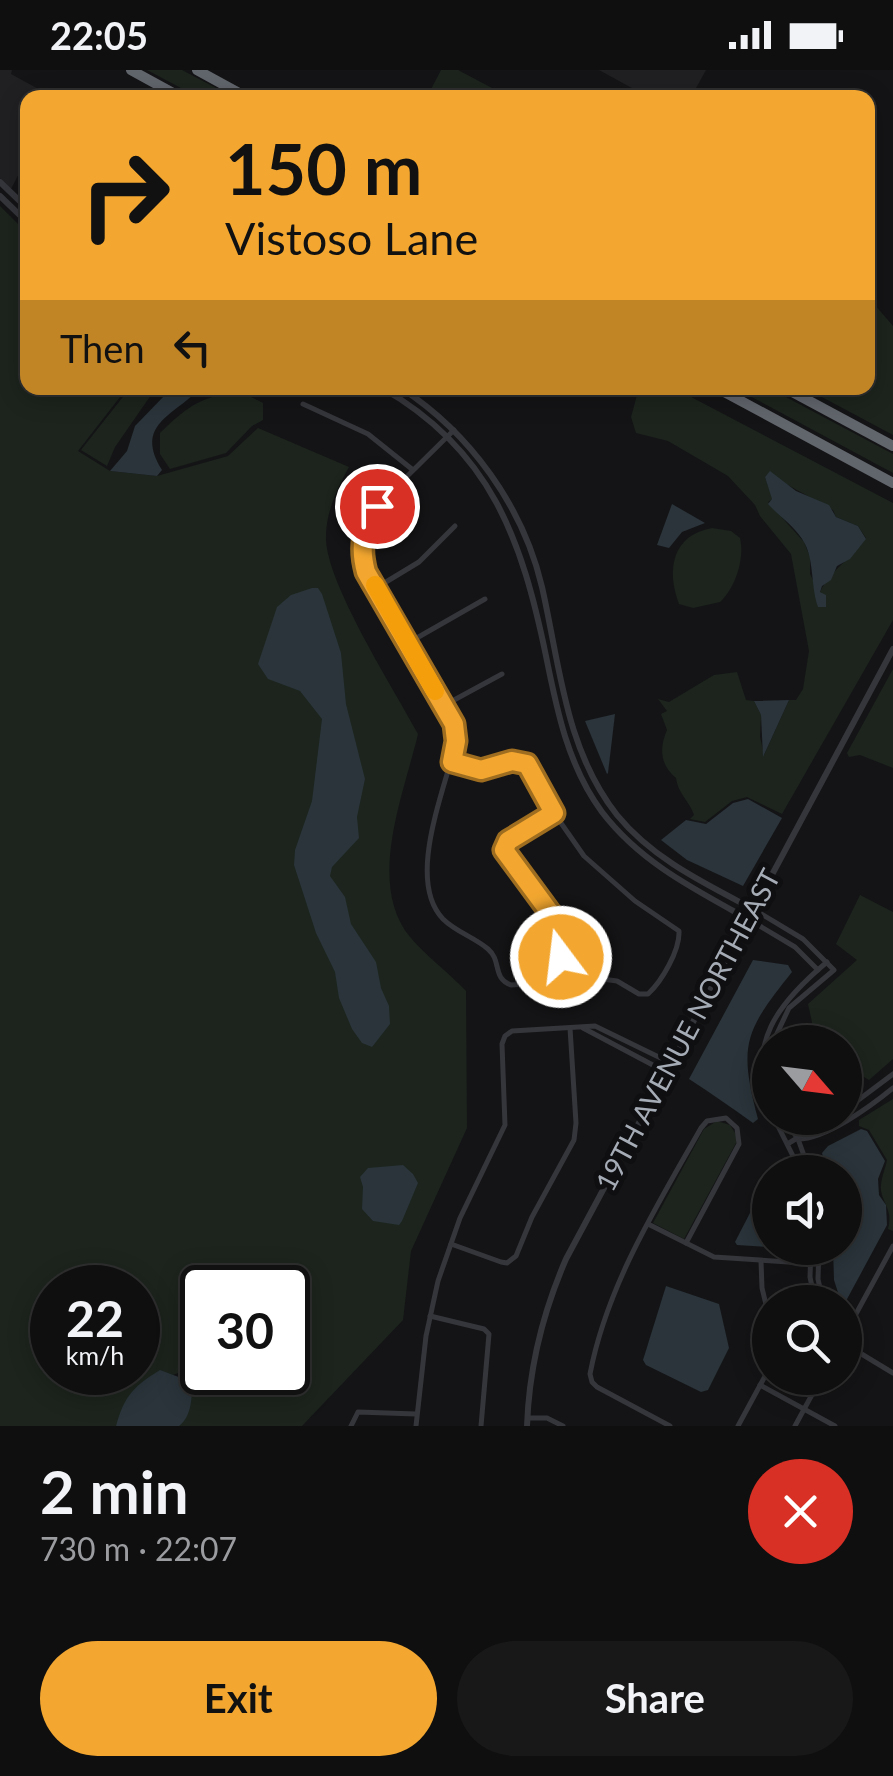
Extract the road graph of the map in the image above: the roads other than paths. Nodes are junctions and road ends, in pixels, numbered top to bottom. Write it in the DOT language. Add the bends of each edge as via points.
graph roads {
  1 [pos="131,70"];
  2 [pos="197,70"];
  3 [pos="167,90"];
  4 [pos="233,90"];
  5 [pos="0,182"];
  6 [pos="0,196"];
  7 [pos="20,201"];
  8 [pos="20,215"];
  9 [pos="391,395"];
  10 [pos="412,395"];
  11 [pos="731,395"];
  12 [pos="798,395"];
  13 [pos="303,404"];
  14 [pos="454,430"];
  15 [pos="447,436"];
  16 [pos="893,446"];
  17 [pos="413,470"];
  18 [pos="893,483"];
  19 [pos="455,526"];
  20 [pos="376,588"];
  21 [pos="485,599"];
  22 [pos="408,642"];
  23 [pos="893,649"];
  24 [pos="502,674"];
  25 [pos="443,706"];
  26 [pos="452,762"];
  27 [pos="554,813"];
  28 [pos="753,909"];
  29 [pos="748,919"];
  30 [pos="828,962"];
  31 [pos="818,970"];
  32 [pos="824,977"];
  33 [pos="562,982"];
  34 [pos="772,1025"];
  35 [pos="781,1025"];
  36 [pos="581,1027"];
  37 [pos="570,1028"];
  38 [pos="628,1040"];
  39 [pos="637,1045"];
  40 [pos="624,1048"];
  41 [pos="633,1053"];
  42 [pos="671,1063"];
  43 [pos="666,1072"];
  44 [pos="893,1074"];
  45 [pos="893,1088"];
  46 [pos="862,1097"];
  47 [pos="784,1135"];
  48 [pos="795,1135"];
  49 [pos="802,1135"];
  50 [pos="798,1139"];
  51 [pos="790,1144"];
  52 [pos="794,1155"];
  53 [pos="804,1155"];
  54 [pos="648,1224"];
  55 [pos="450,1244"];
  56 [pos="686,1244"];
  57 [pos="893,1246"];
  58 [pos="752,1260"];
  59 [pos="862,1303"];
  60 [pos="430,1316"];
  61 [pos="862,1354"];
  62 [pos="893,1373"];
  63 [pos="755,1395"];
  64 [pos="778,1395"];
  65 [pos="812,1395"];
  66 [pos="804,1409"];
  67 [pos="416,1414"];
  68 [pos="527,1422"];
  69 [pos="351,1426"];
  70 [pos="416,1426"];
  71 [pos="481,1426"];
  72 [pos="563,1426"];
  73 [pos="670,1426"];
  74 [pos="738,1426"];
  75 [pos="795,1426"];
  76 [pos="835,1426"];
  1 -- 3 [label="highway"];
  2 -- 4 [label="highway"];
  5 -- 7 [label="street"];
  6 -- 8 [label="street"];
  9 -- 15 [label="street"];
  10 -- 14 [label="street"];
  11 -- 18 [label="highway"];
  12 -- 16 [label="highway"];
  13 -- 17 [label="street" via="368,434"];
  14 -- 15 [label="street"];
  14 -- 28 [label="street" via="500,488 532,550 573,735 603,796 651,849"];
  15 -- 17 [label="street"];
  15 -- 29 [label="street" via="496,497 512,529 564,736 590,793 646,858"];
  17 -- 20 [label="street" via="377,506 363,537 366,572"];
  19 -- 20 [label="street" via="419,562"];
  20 -- 22 [label="street"];
  21 -- 22 [label="street"];
  22 -- 25 [label="street"];
  23 -- 28 [label="street, 19TH AVENUE NORTHEAST"];
  24 -- 25 [label="street"];
  25 -- 26 [label="street" via="454,724"];
  26 -- 27 [label="street" via="481,770 527,764"];
  26 -- 33 [label="street" via="432,831 430,898 444,920 490,950 504,982"];
  27 -- 33 [label="street" via="504,850 554,918"];
  27 -- 33 [label="street" via="584,856 679,930 680,941 648,994 616,981"];
  28 -- 29 [label="street, 19TH AVENUE NORTHEAST"];
  28 -- 30 [label="street"];
  29 -- 31 [label="street" via="795,947"];
  29 -- 42 [label="street, 19TH AVENUE NORTHEAST"];
  30 -- 31 [label="street"];
  30 -- 32 [label="street" via="834,970"];
  31 -- 32 [label="street"];
  31 -- 34 [label="street" via="784,1002"];
  32 -- 35 [label="street" via="789,1008"];
  36 -- 37 [label="street"];
  36 -- 38 [label="street"];
  36 -- 40 [label="street"];
  37 -- 55 [label="street" via="504,1036 506,1125"];
  37 -- 55 [label="street" via="574,1140 516,1256 502,1262"];
  38 -- 39 [label="street"];
  38 -- 40 [label="street"];
  39 -- 41 [label="street"];
  39 -- 42 [label="street"];
  40 -- 41 [label="street"];
  41 -- 43 [label="street"];
  42 -- 43 [label="street, 19TH AVENUE NORTHEAST"];
  43 -- 68 [label="street, 19TH AVENUE NORTHEAST" via="560,1274 539,1340"];
  44 -- 46 [label="street"];
  45 -- 50 [label="street" via="846,1119"];
  47 -- 51 [label="street"];
  48 -- 50 [label="street"];
  49 -- 50 [label="street"];
  50 -- 51 [label="street"];
  50 -- 53 [label="street"];
  51 -- 52 [label="street"];
  54 -- 56 [label="street"];
  54 -- 56 [label="street" via="706,1121 726,1118 737,1128 739,1144"];
  54 -- 73 [label="street" via="607,1309 590,1374 597,1386"];
  55 -- 60 [label="street"];
  56 -- 58 [label="street" via="714,1258"];
  57 -- 59 [label="street"];
  60 -- 67 [label="street"];
  60 -- 71 [label="street" via="489,1334"];
  61 -- 62 [label="street"];
  63 -- 74 [label="street"];
  64 -- 66 [label="street"];
  65 -- 66 [label="street"];
  66 -- 75 [label="street"];
  66 -- 76 [label="street"];
  67 -- 69 [label="street" via="358,1412"];
  67 -- 70 [label="street"];
  68 -- 72 [label="street" via="547,1418"];
}
